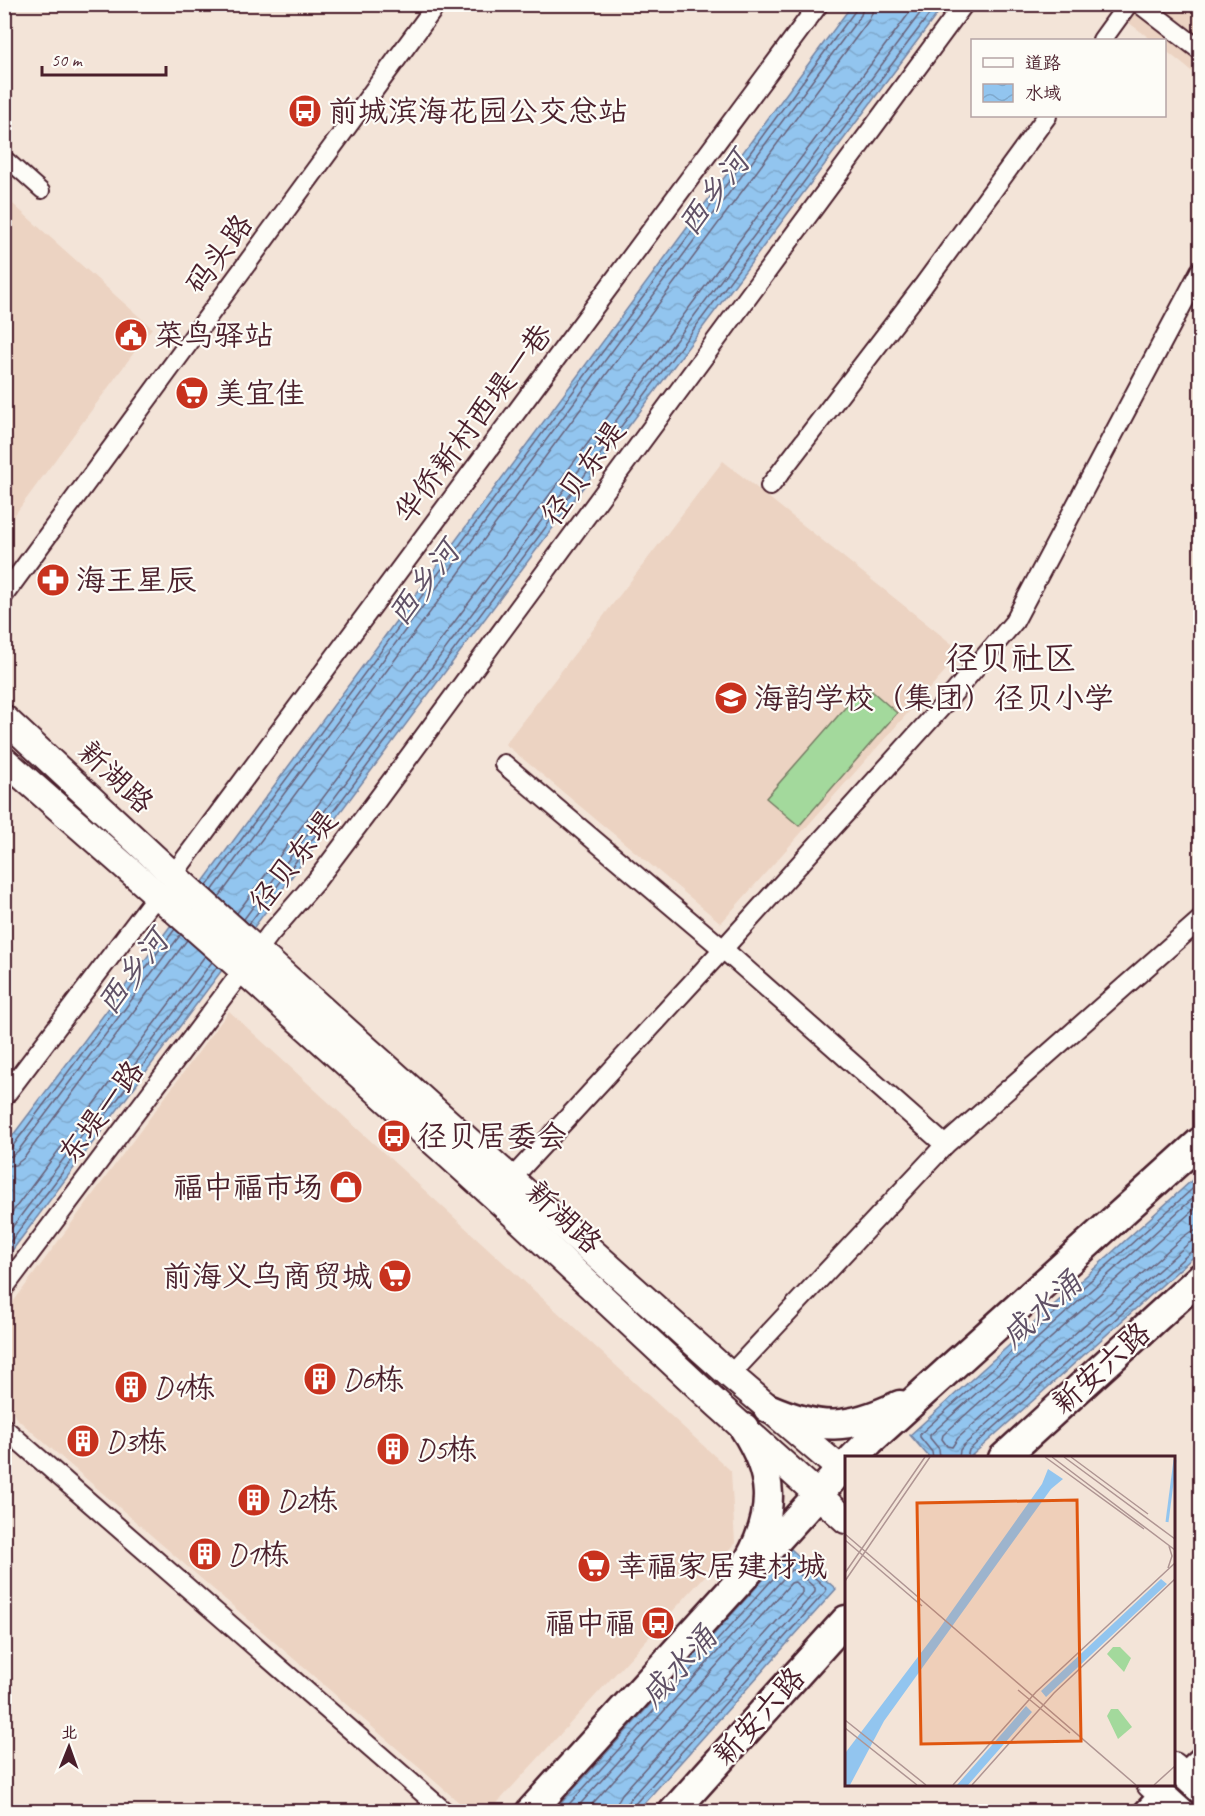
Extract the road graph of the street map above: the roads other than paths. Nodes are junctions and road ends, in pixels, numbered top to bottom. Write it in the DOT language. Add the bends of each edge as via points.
graph roads {
  1 [pos="437,4"];
  2 [pos="819,4"];
  3 [pos="964,4"];
  4 [pos="1128,4"];
  5 [pos="1140,4"];
  6 [pos="1103,39"];
  7 [pos="1200,50"];
  8 [pos="1046,117"];
  9 [pos="4,157"];
  10 [pos="42,191"];
  11 [pos="1200,272"];
  12 [pos="770,486"];
  13 [pos="4,595"];
  14 [pos="4,718"];
  15 [pos="4,760"];
  16 [pos="504,764"];
  17 [pos="170,889"];
  18 [pos="1200,920"];
  19 [pos="723,949"];
  20 [pos="247,957"];
  21 [pos="4,1097"];
  22 [pos="1200,1142"];
  23 [pos="945,1145"];
  24 [pos="503,1188"];
  25 [pos="1200,1278"];
  26 [pos="4,1288"];
  27 [pos="730,1375"];
  28 [pos="918,1397"];
  29 [pos="768,1408"];
  30 [pos="4,1428"];
  31 [pos="744,1428"];
  32 [pos="1006,1455"];
  33 [pos="857,1456"];
  34 [pos="845,1465"];
  35 [pos="845,1468"];
  36 [pos="818,1494"];
  37 [pos="845,1519"];
  38 [pos="734,1588"];
  39 [pos="844,1625"];
  40 [pos="1152,1797"];
  41 [pos="446,1812"];
  42 [pos="530,1812"];
  43 [pos="673,1812"];
  44 [pos="1181,1812"];
  1 -- 13 [label="street, 码头路"];
  2 -- 17 [label="street, 华侨新村西堤一巷"];
  3 -- 20 [label="street, 径贝东堤" via="365,817 316,881"];
  4 -- 6 [label="street"];
  5 -- 7 [label="street"];
  8 -- 12 [label="street"];
  9 -- 10 [label="street"];
  11 -- 19 [label="street" via="1014,622 962,685"];
  14 -- 17 [label="main road, 新湖路"];
  15 -- 17 [label="main road, 新湖路"];
  16 -- 19 [label="street"];
  17 -- 20 [label="main road, 新湖路"];
  17 -- 21 [label="street, 华侨新村西堤一巷"];
  18 -- 23 [label="street"];
  19 -- 23 [label="street"];
  19 -- 24 [label="street"];
  20 -- 24 [label="main road, 新湖路"];
  20 -- 26 [label="street, 东堤一路"];
  22 -- 28 [label="main road"];
  23 -- 27 [label="street"];
  24 -- 27 [label="main road, 新湖路"];
  24 -- 31 [label="main road, 新湖路"];
  25 -- 32 [label="main road, 新安六路"];
  27 -- 29 [label="main road, 新湖路"];
  28 -- 29 [label="main road" via="871,1417 837,1425 808,1423"];
  28 -- 33 [label="main road"];
  29 -- 34 [label="main road, 新湖路"];
  30 -- 41 [label="street"];
  31 -- 36 [label="main road, 新湖路"];
  31 -- 38 [label="main road" via="756,1446 767,1477 768,1509 754,1552"];
  35 -- 36 [label="main road"];
  36 -- 37 [label="main road, 新湖路"];
  36 -- 38 [label="main road"];
  38 -- 42 [label="main road"];
  39 -- 43 [label="main road, 新安六路"];
  40 -- 44 [label="main road"];
}
